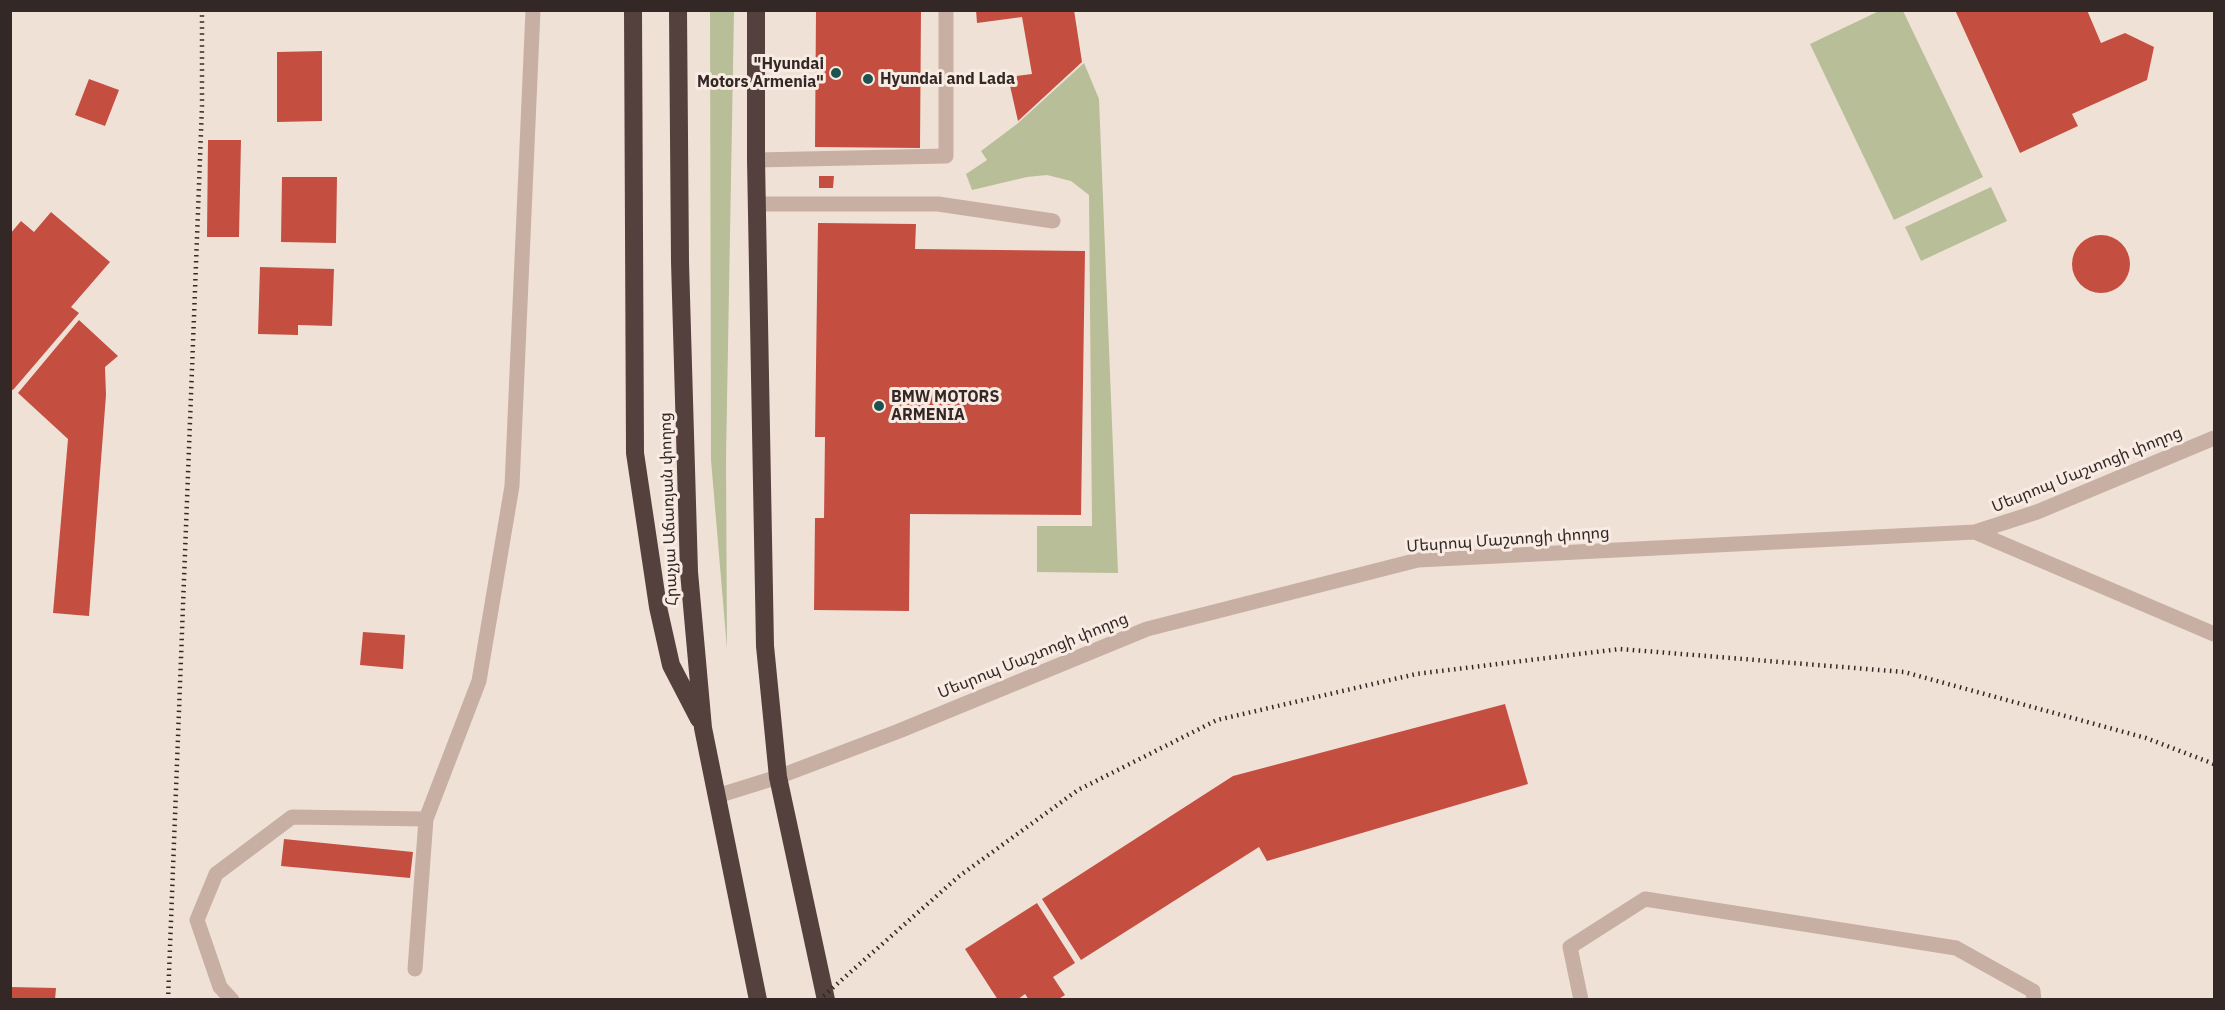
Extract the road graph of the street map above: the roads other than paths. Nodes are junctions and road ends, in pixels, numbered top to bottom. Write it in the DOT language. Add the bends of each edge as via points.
graph roads {
  1 [pos="533,10"];
  2 [pos="633,10"];
  3 [pos="678,10"];
  4 [pos="756,10"];
  5 [pos="946,10"];
  6 [pos="756,160"];
  7 [pos="756,204"];
  8 [pos="1053,221"];
  9 [pos="2214,438"];
  10 [pos="1975,532"];
  11 [pos="2214,634"];
  12 [pos="703,728"];
  13 [pos="778,777"];
  14 [pos="717,796"];
  15 [pos="426,819"];
  16 [pos="416,969"];
  17 [pos="232,999"];
  18 [pos="758,999"];
  19 [pos="826,999"];
  20 [pos="1581,999"];
  21 [pos="2034,999"];
  1 -- 15 [label="street" via="512,486 479,681"];
  2 -- 12 [label="highway" via="635,453 658,607 671,665"];
  3 -- 12 [label="highway, Հրաչյա Աճառյան փողոց" via="689,572"];
  4 -- 6 [label="highway"];
  5 -- 6 [label="street" via="946,156"];
  6 -- 7 [label="highway"];
  7 -- 8 [label="street" via="938,204"];
  7 -- 13 [label="highway" via="765,646"];
  9 -- 10 [label="street, Մեսրոպ Մաշտոցի փողոց" via="2037,512"];
  10 -- 11 [label="street"];
  10 -- 13 [label="street, Մեսրոպ Մաշտոցի փողոց" via="1418,560 1147,628"];
  12 -- 14 [label="highway, Հրաչյա Աճառյան փողոց"];
  13 -- 14 [label="street, Մեսրոպ Մաշտոցի փողոց"];
  13 -- 19 [label="highway"];
  14 -- 18 [label="highway, Հրաչյա Աճառյան փողոց"];
  15 -- 16 [label="street"];
  15 -- 17 [label="street" via="292,817 216,874 197,920 220,987"];
  20 -- 21 [label="street" via="1570,947 1645,899 1956,948 2033,991"];
}
